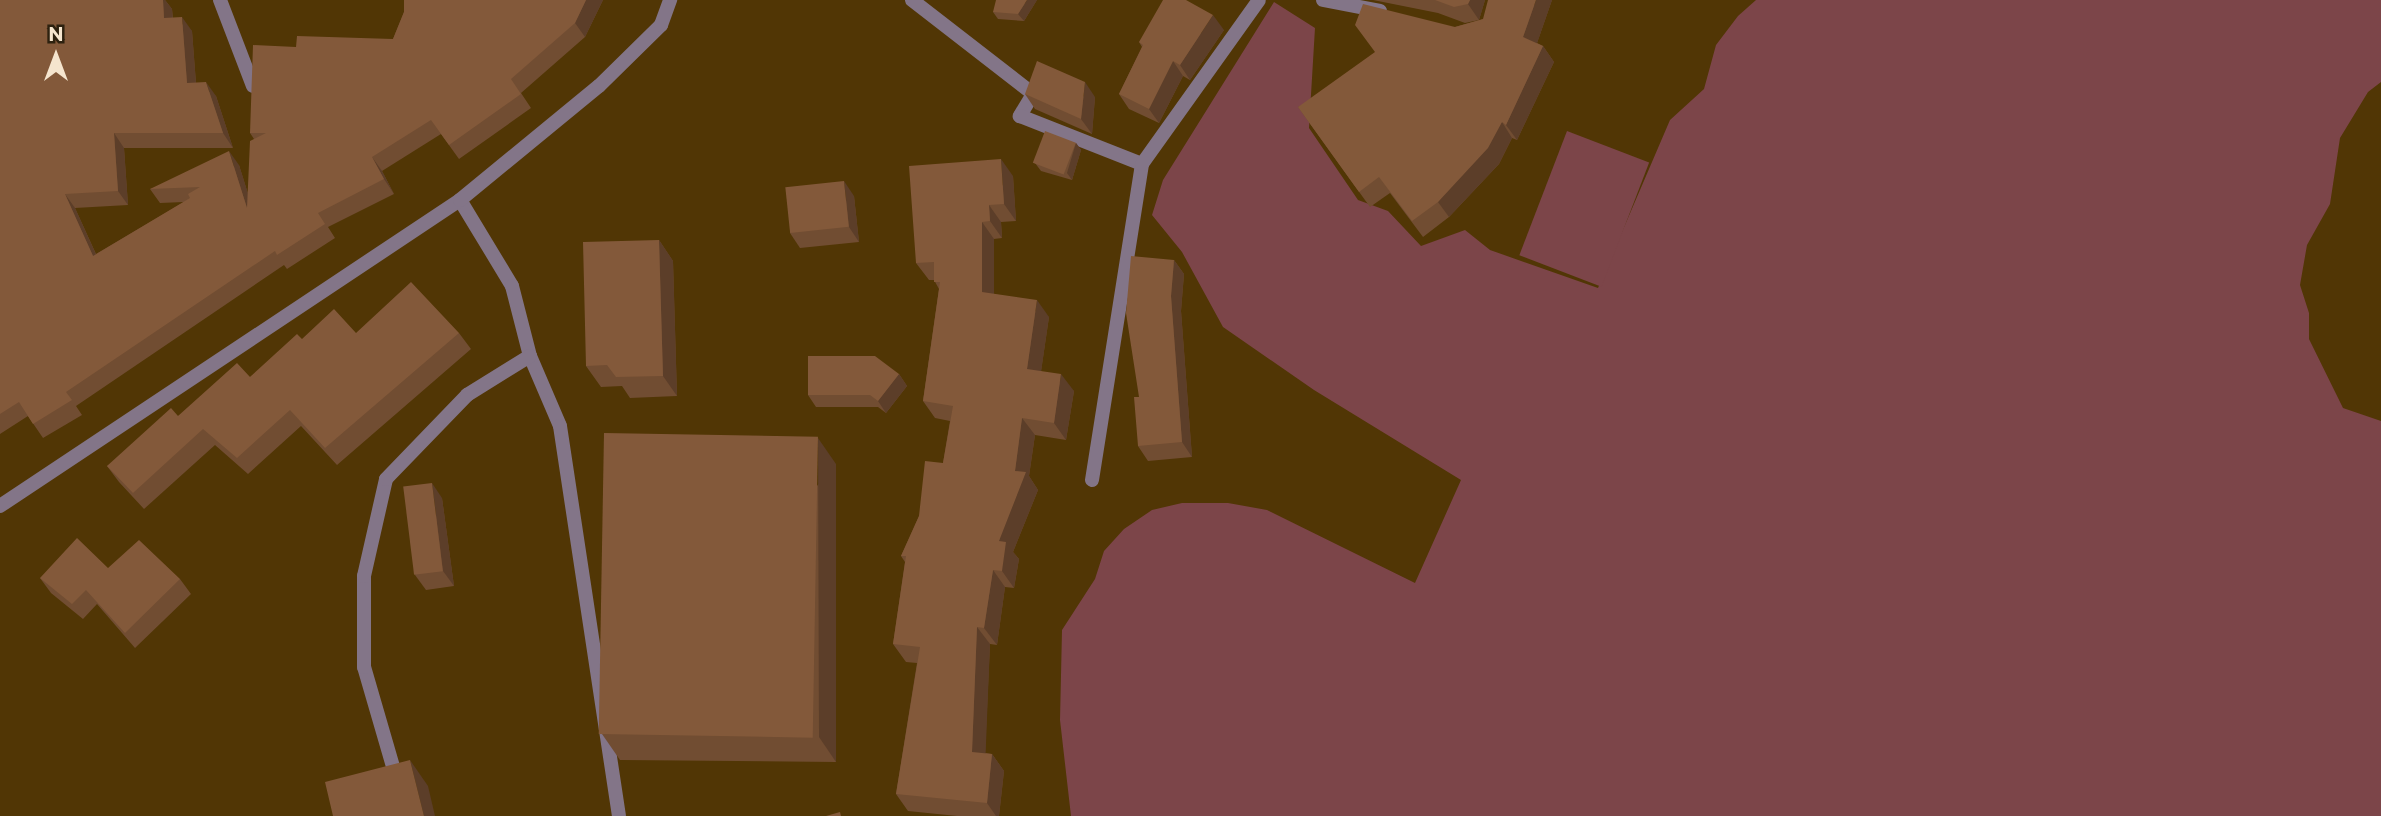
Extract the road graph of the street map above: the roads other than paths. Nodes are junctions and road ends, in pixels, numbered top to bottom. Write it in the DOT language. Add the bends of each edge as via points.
graph roads {
  1 [pos="220,0"];
  2 [pos="670,0"];
  3 [pos="912,0"];
  4 [pos="1259,0"];
  5 [pos="1323,0"];
  6 [pos="1398,15"];
  7 [pos="253,86"];
  8 [pos="1142,164"];
  9 [pos="460,200"];
  10 [pos="530,356"];
  11 [pos="1092,480"];
  12 [pos="0,506"];
  13 [pos="394,770"];
  14 [pos="618,816"];
  1 -- 7 [label="street"];
  2 -- 9 [label="street" via="661,25 599,86"];
  3 -- 8 [label="street" via="1033,93 1020,116"];
  4 -- 8 [label="street"];
  5 -- 6 [label="street"];
  8 -- 11 [label="street"];
  9 -- 10 [label="street" via="512,286"];
  9 -- 12 [label="street"];
  10 -- 13 [label="street" via="467,395 386,479 364,576 364,667"];
  10 -- 14 [label="street" via="560,426"];
}
